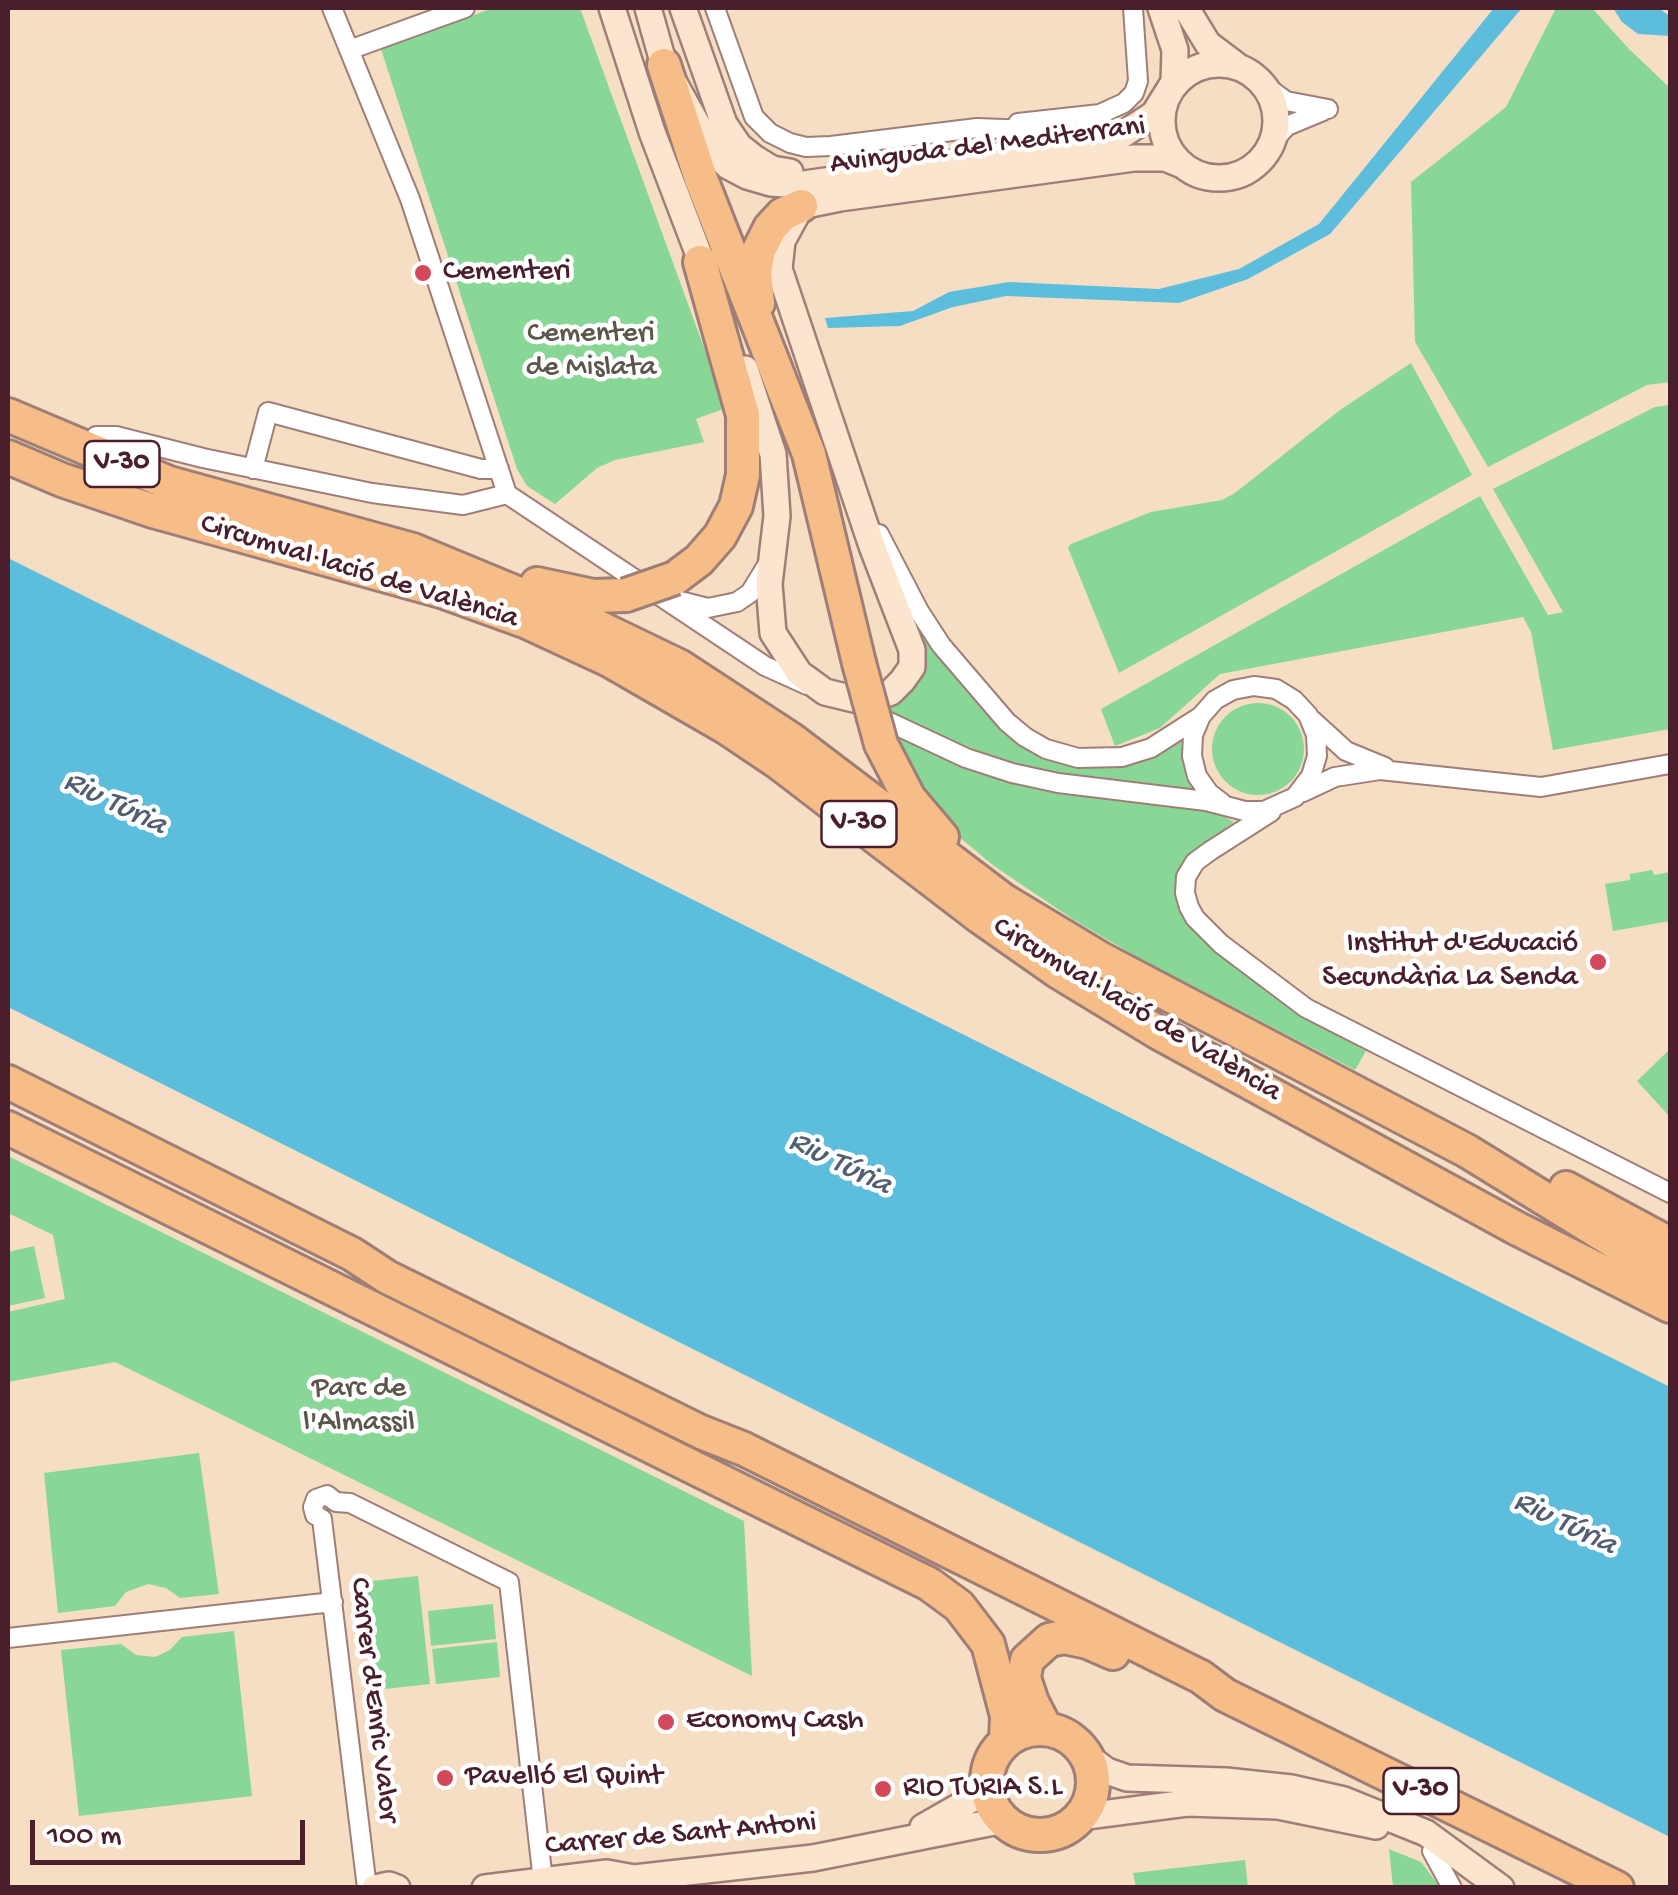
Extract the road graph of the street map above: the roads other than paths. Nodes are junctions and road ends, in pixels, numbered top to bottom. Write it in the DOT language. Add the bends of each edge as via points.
graph roads {
  1 [pos="332,8"];
  2 [pos="465,8"];
  3 [pos="612,8"];
  4 [pos="648,8"];
  5 [pos="683,8"];
  6 [pos="715,8"];
  7 [pos="1133,8"];
  8 [pos="1161,8"];
  9 [pos="1186,8"];
  10 [pos="349,50"];
  11 [pos="664,64"];
  12 [pos="1257,78"];
  13 [pos="1166,98"];
  14 [pos="977,128"];
  15 [pos="1274,140"];
  16 [pos="1081,145"];
  17 [pos="1182,165"];
  18 [pos="875,172"];
  19 [pos="801,206"];
  20 [pos="700,262"];
  21 [pos="766,342"];
  22 [pos="8,415"];
  23 [pos="832,423"];
  24 [pos="96,436"];
  25 [pos="8,457"];
  26 [pos="253,469"];
  27 [pos="498,470"];
  28 [pos="507,494"];
  29 [pos="413,550"];
  30 [pos="771,558"];
  31 [pos="668,587"];
  32 [pos="826,692"];
  33 [pos="1201,716"];
  34 [pos="1308,716"];
  35 [pos="1670,764"];
  36 [pos="1400,771"];
  37 [pos="1299,794"];
  38 [pos="1283,805"];
  39 [pos="1226,806"];
  40 [pos="1036,918"];
  41 [pos="1296,1059"];
  42 [pos="8,1082"];
  43 [pos="8,1117"];
  44 [pos="8,1128"];
  45 [pos="1670,1193"];
  46 [pos="1670,1244"];
  47 [pos="386,1277"];
  48 [pos="1668,1299"];
  49 [pos="332,1602"];
  50 [pos="8,1638"];
  51 [pos="1225,1695"];
  52 [pos="1046,1729"];
  53 [pos="1006,1741"];
  54 [pos="1088,1757"];
  55 [pos="988,1790"];
  56 [pos="1079,1818"];
  57 [pos="1004,1820"];
  58 [pos="883,1846"];
  59 [pos="1432,1851"];
  60 [pos="680,1880"];
  61 [pos="543,1881"];
  62 [pos="371,1888"];
  63 [pos="397,1888"];
  64 [pos="485,1888"];
  65 [pos="1452,1888"];
  66 [pos="1474,1888"];
  67 [pos="1501,1888"];
  68 [pos="1618,1888"];
  1 -- 10 [label="street"];
  2 -- 10 [label="street"];
  3 -- 20 [label="street"];
  4 -- 11 [label="street"];
  5 -- 18 [label="street" via="712,97 739,146 772,169"];
  6 -- 14 [label="street, Avinguda del Mediterrani" via="746,102 770,133 806,147"];
  7 -- 14 [label="street, Avinguda del Mediterrani" via="1139,63 1134,93 1112,111"];
  8 -- 13 [label="street" via="1174,50 1174,82"];
  9 -- 12 [label="street" via="1208,44"];
  10 -- 27 [label="street" via="410,199"];
  11 -- 18 [label="street" via="711,148 747,176 798,185"];
  11 -- 21 [label="highway"];
  12 -- 13 [label="street" via="1212,64 1193,70"];
  12 -- 15 [label="street" via="1274,102"];
  12 -- 15 [label="street" via="1286,101 1328,109 1286,126"];
  13 -- 16 [label="street, Avinguda del Mediterrani" via="1122,136"];
  13 -- 17 [label="street" via="1163,134"];
  14 -- 16 [label="street, Avinguda del Mediterrani" via="1030,130"];
  15 -- 17 [label="street" via="1250,170 1234,177 1197,175"];
  16 -- 18 [label="street, Avinguda del Mediterrani"];
  17 -- 19 [label="street, Avinguda del Mediterrani" via="1134,158"];
  19 -- 21 [label="highway" via="783,214 759,250 756,292"];
  19 -- 23 [label="street" via="782,240 779,269"];
  20 -- 30 [label="street" via="774,454"];
  20 -- 31 [label="highway" via="743,415 744,475 720,536"];
  21 -- 40 [label="highway, bridge" via="808,454 881,744 909,798 934,828"];
  22 -- 29 [label="highway, Circumval·lació de València / V-30" via="169,482"];
  23 -- 32 [label="street" via="906,629 912,667 891,692 876,698"];
  23 -- 33 [label="street" via="918,611 1025,738 1078,758 1122,757 1151,748"];
  24 -- 26 [label="street"];
  25 -- 48 [label="highway, Circumval·lació de València / V-30" via="152,511 441,590 609,660 779,764 1058,971 1210,1061"];
  26 -- 27 [label="street" via="268,412"];
  26 -- 28 [label="street" via="463,505"];
  27 -- 28 [label="street"];
  28 -- 31 [label="street"];
  29 -- 31 [label="highway, bridge" via="592,596"];
  29 -- 40 [label="highway, Circumval·lació de València / V-30" via="679,666"];
  30 -- 31 [label="street" via="750,594 722,607 708,608"];
  30 -- 32 [label="street" via="773,633 799,673"];
  31 -- 32 [label="street" via="764,666"];
  32 -- 39 [label="street" via="1012,773"];
  33 -- 34 [label="street" via="1224,695 1254,686 1285,694"];
  33 -- 39 [label="street" via="1193,735 1194,766"];
  34 -- 36 [label="street" via="1346,752"];
  34 -- 37 [label="street" via="1317,756"];
  35 -- 36 [label="street" via="1541,786"];
  36 -- 37 [label="street" via="1335,777"];
  37 -- 38 [label="street"];
  38 -- 39 [label="street" via="1264,811"];
  38 -- 45 [label="street" via="1195,862 1184,893 1195,918 1306,1008"];
  40 -- 41 [label="highway, Circumval·lació de València / V-30"];
  41 -- 46 [label="highway"];
  41 -- 48 [label="highway" via="1467,1152"];
  42 -- 47 [label="highway, V-30"];
  43 -- 47 [label="highway" via="348,1268"];
  44 -- 53 [label="highway" via="928,1584 959,1606 988,1644 1007,1716"];
  47 -- 51 [label="highway, V-30" via="1166,1659"];
  49 -- 50 [label="street"];
  49 -- 61 [label="street, Carrer d'Enric Valor" via="322,1519 336,1513 336,1502 509,1582"];
  49 -- 62 [label="street, Carrer d'Enric Valor"];
  51 -- 52 [label="highway" via="1194,1691 1064,1637 1049,1640 1027,1660 1024,1678"];
  51 -- 68 [label="highway, V-30"];
  52 -- 53 [label="highway"];
  52 -- 54 [label="highway" via="1069,1737"];
  53 -- 55 [label="highway" via="990,1766"];
  54 -- 56 [label="highway" via="1093,1788"];
  54 -- 67 [label="street" via="1127,1778 1226,1781 1344,1800 1426,1833"];
  55 -- 57 [label="highway"];
  55 -- 58 [label="street, Carrer de Sant Antoni"];
  56 -- 57 [label="highway" via="1050,1834 1022,1831"];
  56 -- 59 [label="street" via="1187,1804 1278,1806 1389,1830"];
  57 -- 58 [label="street, Carrer de Sant Antoni"];
  58 -- 60 [label="street, Carrer de Sant Antoni"];
  59 -- 65 [label="street"];
  59 -- 66 [label="street"];
  60 -- 61 [label="street, Carrer de Sant Antoni" via="608,1872"];
  61 -- 64 [label="street, Carrer de Sant Antoni"];
  62 -- 63 [label="street"];
}
